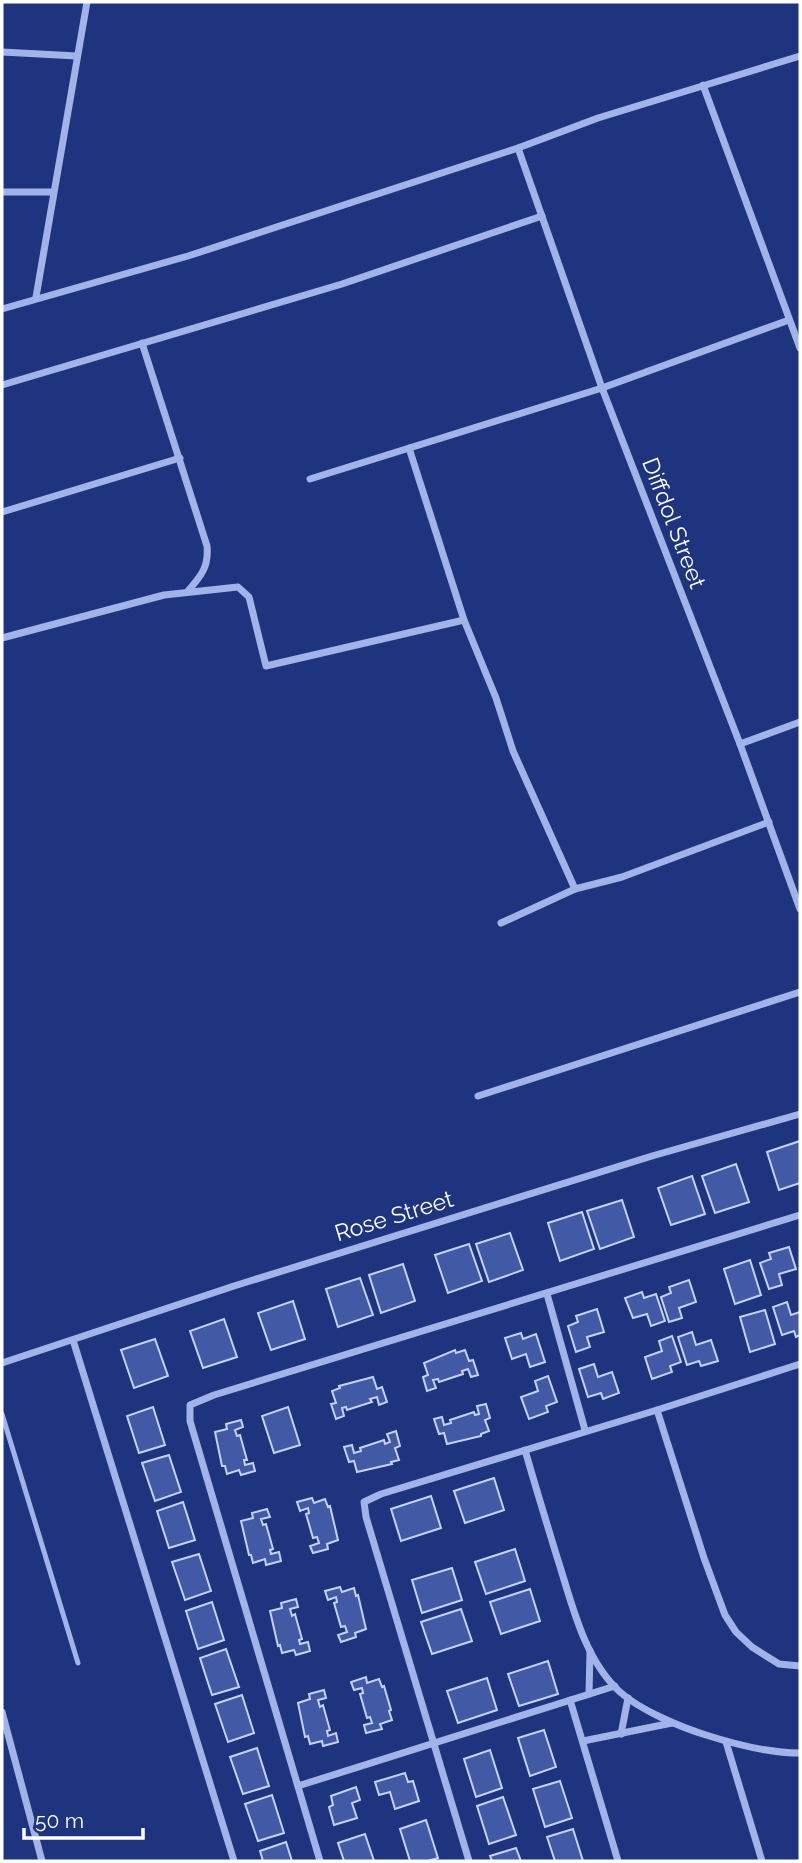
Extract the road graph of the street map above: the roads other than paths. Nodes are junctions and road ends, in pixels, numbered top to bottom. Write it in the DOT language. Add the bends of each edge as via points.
graph roads {
  1 [pos="87,2"];
  2 [pos="2,52"];
  3 [pos="77,56"];
  4 [pos="800,56"];
  5 [pos="703,85"];
  6 [pos="518,148"];
  7 [pos="2,192"];
  8 [pos="53,192"];
  9 [pos="542,216"];
  10 [pos="36,298"];
  11 [pos="2,309"];
  12 [pos="789,320"];
  13 [pos="142,343"];
  14 [pos="800,348"];
  15 [pos="2,385"];
  16 [pos="602,388"];
  17 [pos="409,448"];
  18 [pos="180,458"];
  19 [pos="310,479"];
  20 [pos="2,512"];
  21 [pos="187,592"];
  22 [pos="464,620"];
  23 [pos="2,638"];
  24 [pos="800,722"];
  25 [pos="740,744"];
  26 [pos="769,822"];
  27 [pos="575,889"];
  28 [pos="800,909"];
  29 [pos="501,923"];
  30 [pos="800,992"];
  31 [pos="478,1096"];
  32 [pos="800,1114"];
  33 [pos="800,1215"];
  34 [pos="547,1294"];
  35 [pos="73,1340"];
  36 [pos="2,1363"];
  37 [pos="800,1364"];
  38 [pos="657,1410"];
  39 [pos="2,1413"];
  40 [pos="585,1430"];
  41 [pos="524,1450"];
  42 [pos="590,1650"];
  43 [pos="78,1663"];
  44 [pos="800,1666"];
  45 [pos="615,1686"];
  46 [pos="589,1694"];
  47 [pos="628,1698"];
  48 [pos="570,1700"];
  49 [pos="2,1712"];
  50 [pos="672,1723"];
  51 [pos="621,1734"];
  52 [pos="583,1741"];
  53 [pos="726,1742"];
  54 [pos="434,1744"];
  55 [pos="800,1753"];
  56 [pos="298,1786"];
  57 [pos="42,1861"];
  58 [pos="234,1861"];
  59 [pos="320,1861"];
  60 [pos="469,1861"];
  61 [pos="618,1861"];
  62 [pos="762,1861"];
  1 -- 3 [label="street"];
  2 -- 3 [label="street"];
  3 -- 8 [label="street"];
  4 -- 5 [label="street"];
  5 -- 6 [label="street"];
  5 -- 12 [label="street"];
  6 -- 9 [label="street, Diffdol Street"];
  6 -- 10 [label="street" via="188,256"];
  7 -- 8 [label="street"];
  8 -- 10 [label="street"];
  9 -- 13 [label="street" via="342,284"];
  9 -- 16 [label="street, Diffdol Street"];
  10 -- 11 [label="street"];
  12 -- 14 [label="street"];
  12 -- 16 [label="street"];
  13 -- 15 [label="street"];
  13 -- 18 [label="street"];
  16 -- 17 [label="street"];
  16 -- 25 [label="street, Diffdol Street"];
  17 -- 19 [label="street"];
  17 -- 22 [label="street"];
  18 -- 20 [label="street"];
  18 -- 21 [label="street" via="208,560 204,573"];
  21 -- 22 [label="street" via="238,587 249,597 265,666"];
  21 -- 23 [label="street"];
  22 -- 27 [label="street" via="513,751"];
  24 -- 25 [label="street"];
  25 -- 26 [label="street, Diffdol Street"];
  26 -- 27 [label="street" via="622,877"];
  26 -- 28 [label="street, Diffdol Street"];
  27 -- 29 [label="street"];
  30 -- 31 [label="street"];
  32 -- 35 [label="street, Rose Street" via="652,1156"];
  33 -- 34 [label="street"];
  34 -- 40 [label="street"];
  34 -- 56 [label="street" via="190,1405"];
  35 -- 36 [label="street, Rose Street"];
  35 -- 58 [label="street"];
  37 -- 38 [label="street"];
  38 -- 40 [label="street"];
  38 -- 44 [label="street" via="725,1615 752,1647 779,1664"];
  39 -- 43 [label="lane"];
  40 -- 41 [label="street"];
  41 -- 42 [label="street"];
  41 -- 54 [label="street" via="364,1502"];
  42 -- 45 [label="street"];
  42 -- 46 [label="street"];
  45 -- 46 [label="street"];
  45 -- 47 [label="street"];
  46 -- 48 [label="street"];
  47 -- 50 [label="street"];
  47 -- 51 [label="street"];
  48 -- 52 [label="street"];
  48 -- 54 [label="street"];
  49 -- 57 [label="street"];
  50 -- 51 [label="street"];
  50 -- 53 [label="street"];
  51 -- 52 [label="street"];
  52 -- 61 [label="street"];
  53 -- 55 [label="street"];
  53 -- 62 [label="street"];
  54 -- 56 [label="street"];
  54 -- 60 [label="street"];
  56 -- 59 [label="street"];
}
